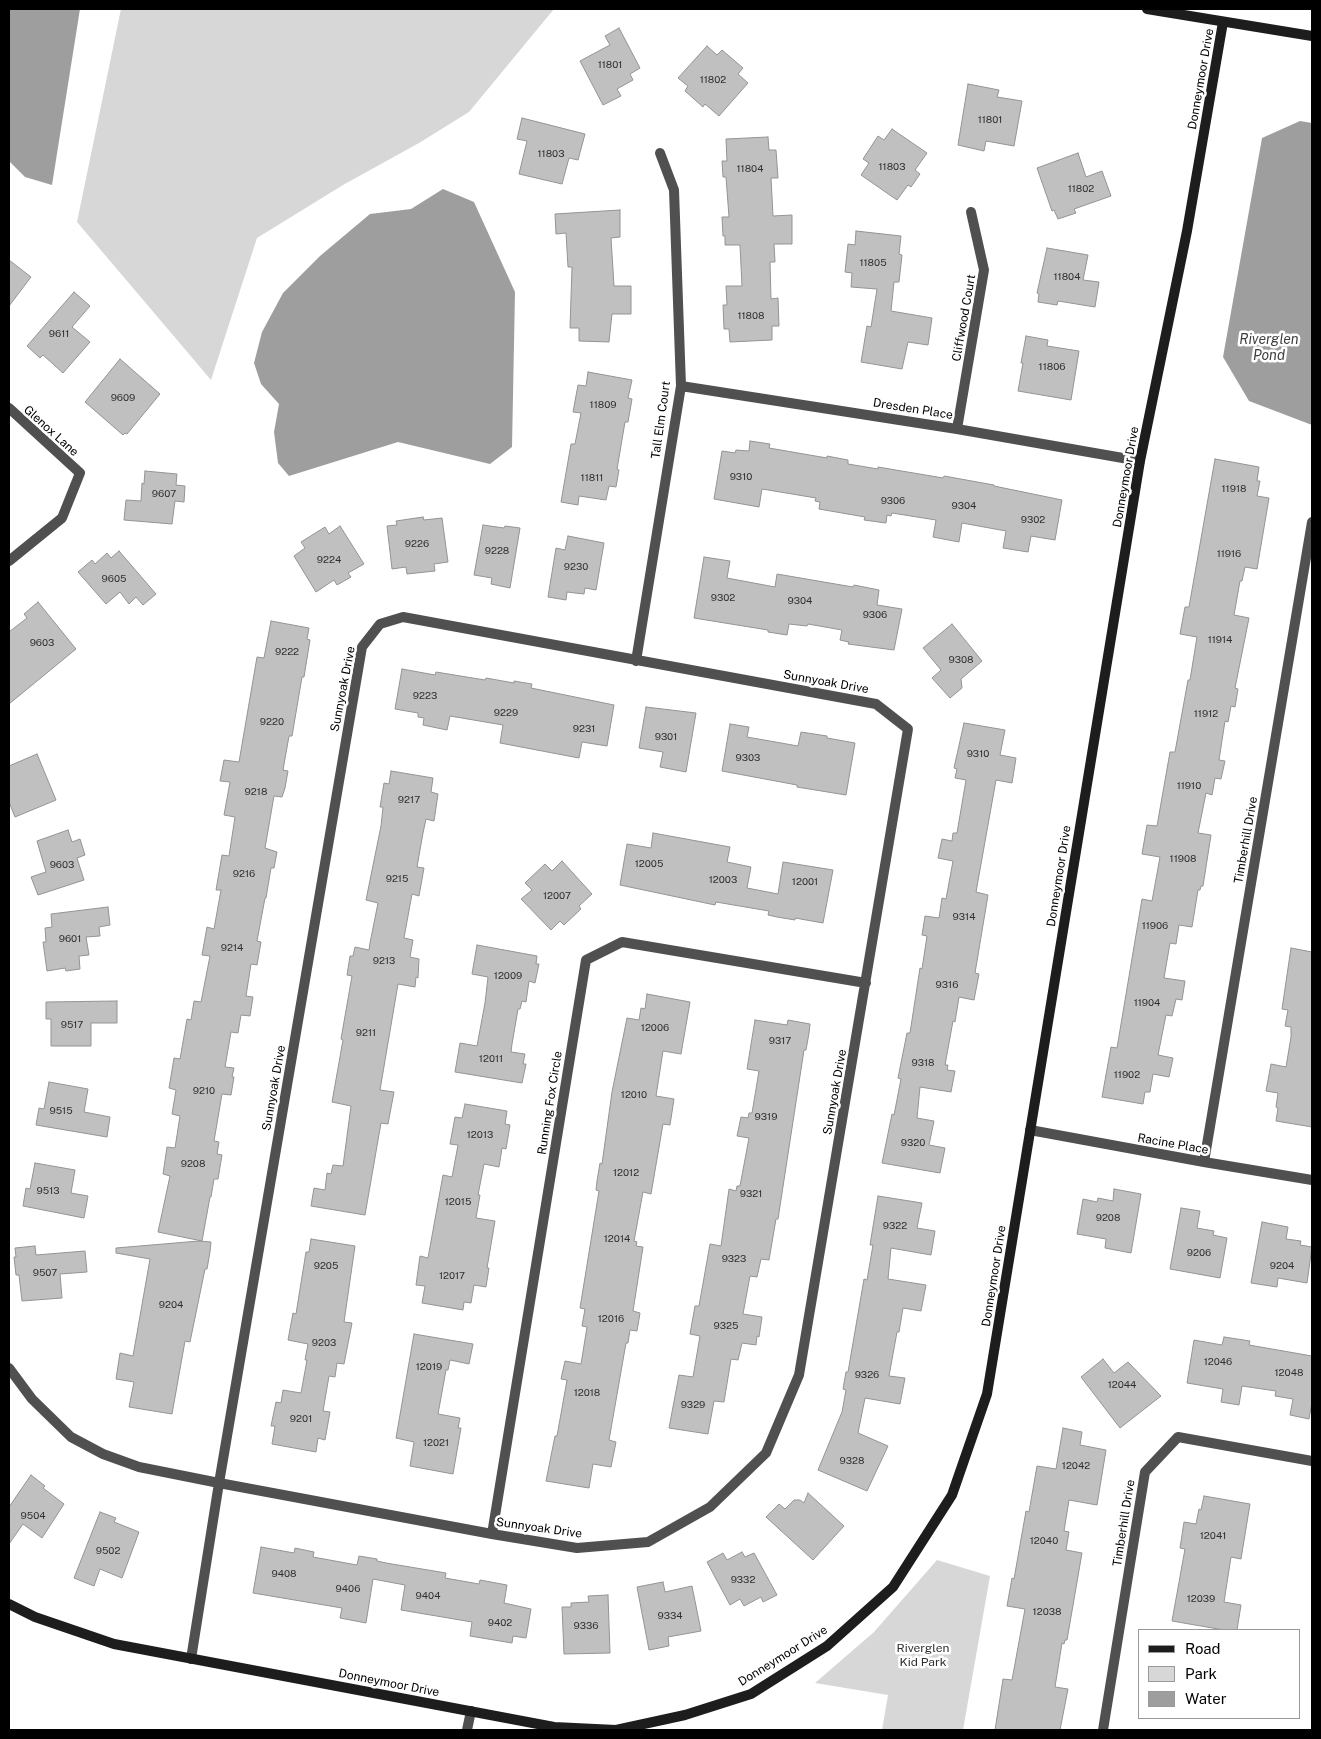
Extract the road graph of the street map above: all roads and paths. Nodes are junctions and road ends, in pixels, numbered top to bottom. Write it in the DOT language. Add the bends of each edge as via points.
graph roads {
  1 [pos="1147,9"];
  2 [pos="1223,22"];
  3 [pos="1312,36"];
  4 [pos="660,152"];
  5 [pos="970,212"];
  6 [pos="680,386"];
  7 [pos="9,408"];
  8 [pos="957,429"];
  9 [pos="1140,461"];
  10 [pos="1312,522"];
  11 [pos="9,561"];
  12 [pos="636,661"];
  13 [pos="866,983"];
  14 [pos="1030,1130"];
  15 [pos="1204,1162"];
  16 [pos="1312,1180"];
  17 [pos="9,1368"];
  18 [pos="1312,1461"];
  19 [pos="219,1483"];
  20 [pos="492,1534"];
  21 [pos="9,1604"];
  22 [pos="191,1659"];
  23 [pos="471,1711"];
  24 [pos="467,1730"];
  25 [pos="1103,1730"];
  1 -- 2 [label="street"];
  2 -- 3 [label="street"];
  2 -- 9 [label="street, Donneymoor Drive" via="1187,230"];
  4 -- 6 [label="street, Tall Elm Court" via="674,190"];
  5 -- 8 [label="street, Cliffwood Court" via="984,270"];
  6 -- 8 [label="street, Dresden Place"];
  6 -- 12 [label="street, Tall Elm Court"];
  7 -- 11 [label="street, Glenox Lane" via="80,474 62,518"];
  8 -- 9 [label="street, Dresden Place"];
  9 -- 14 [label="street, Donneymoor Drive"];
  10 -- 15 [label="street, Timberhill Drive"];
  12 -- 13 [label="street, Sunnyoak Drive" via="876,704 908,729"];
  12 -- 19 [label="street, Sunnyoak Drive" via="403,617 380,624 362,647"];
  13 -- 20 [label="street, Sunnyoak Drive" via="799,1375 766,1453 710,1507 648,1542 577,1548"];
  13 -- 20 [label="street, Running Fox Circle" via="622,942 586,960"];
  14 -- 15 [label="street, Racine Place"];
  14 -- 23 [label="street, Donneymoor Drive" via="987,1394 952,1495 893,1588 827,1646 751,1694 685,1715 616,1730 554,1728"];
  15 -- 16 [label="street, Racine Place"];
  17 -- 19 [label="street, Sunnyoak Drive" via="32,1399 71,1437 139,1468"];
  18 -- 25 [label="street, Timberhill Drive" via="1178,1436 1145,1472"];
  19 -- 20 [label="street, Sunnyoak Drive"];
  19 -- 22 [label="street, Sunnyoak Drive"];
  21 -- 22 [label="street, Donneymoor Drive" via="35,1617 114,1644"];
  22 -- 23 [label="street, Donneymoor Drive"];
  23 -- 24 [label="street"];
}
